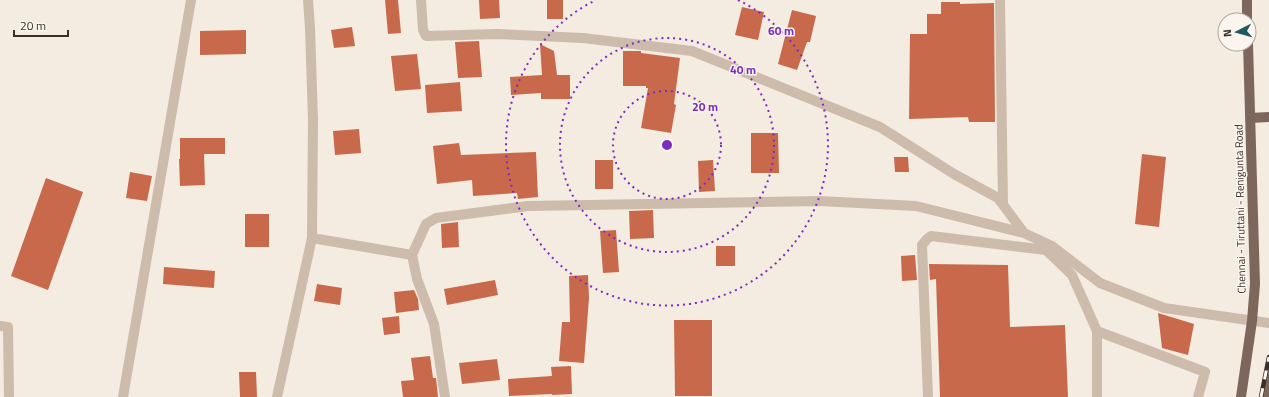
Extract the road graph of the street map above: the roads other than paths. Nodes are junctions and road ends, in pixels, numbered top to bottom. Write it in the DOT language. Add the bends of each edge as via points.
graph roads {
  1 [pos="190,0"];
  2 [pos="308,0"];
  3 [pos="421,0"];
  4 [pos="1000,0"];
  5 [pos="1247,0"];
  6 [pos="1247,12"];
  7 [pos="1248,52"];
  8 [pos="1269,116"];
  9 [pos="1250,118"];
  10 [pos="1003,204"];
  11 [pos="1024,233"];
  12 [pos="312,238"];
  13 [pos="412,255"];
  14 [pos="1252,321"];
  15 [pos="1269,324"];
  16 [pos="0,326"];
  17 [pos="1097,330"];
  18 [pos="1269,375"];
  19 [pos="9,397"];
  20 [pos="123,397"];
  21 [pos="277,397"];
  22 [pos="445,397"];
  23 [pos="928,397"];
  24 [pos="1097,397"];
  25 [pos="1198,397"];
  26 [pos="1241,397"];
  27 [pos="1265,397"];
  1 -- 20 [label="street"];
  2 -- 12 [label="street" via="313,120"];
  3 -- 10 [label="street" via="423,30 426,36 497,34 584,38 692,51 880,126 954,174 998,198"];
  4 -- 10 [label="street"];
  5 -- 6 [label="main road"];
  7 -- 9 [label="main road, Chennai - Tiruttani - Renigunta Road"];
  8 -- 9 [label="main road"];
  9 -- 14 [label="main road, Chennai - Tiruttani - Renigunta Road" via="1255,284"];
  10 -- 11 [label="street"];
  11 -- 13 [label="street" via="916,206 820,201 528,206 436,218 426,224"];
  11 -- 14 [label="street" via="1052,246 1100,283 1164,308"];
  12 -- 13 [label="street"];
  12 -- 21 [label="street"];
  13 -- 22 [label="street" via="417,279 434,324"];
  14 -- 15 [label="street"];
  14 -- 26 [label="main road, Chennai - Tiruttani - Renigunta Road"];
  16 -- 19 [label="street" via="8,327"];
  17 -- 23 [label="street" via="1072,274 1046,250 931,236 922,245"];
  17 -- 24 [label="street"];
  17 -- 25 [label="street" via="1205,372"];
  18 -- 27 [label="main road"];
}
